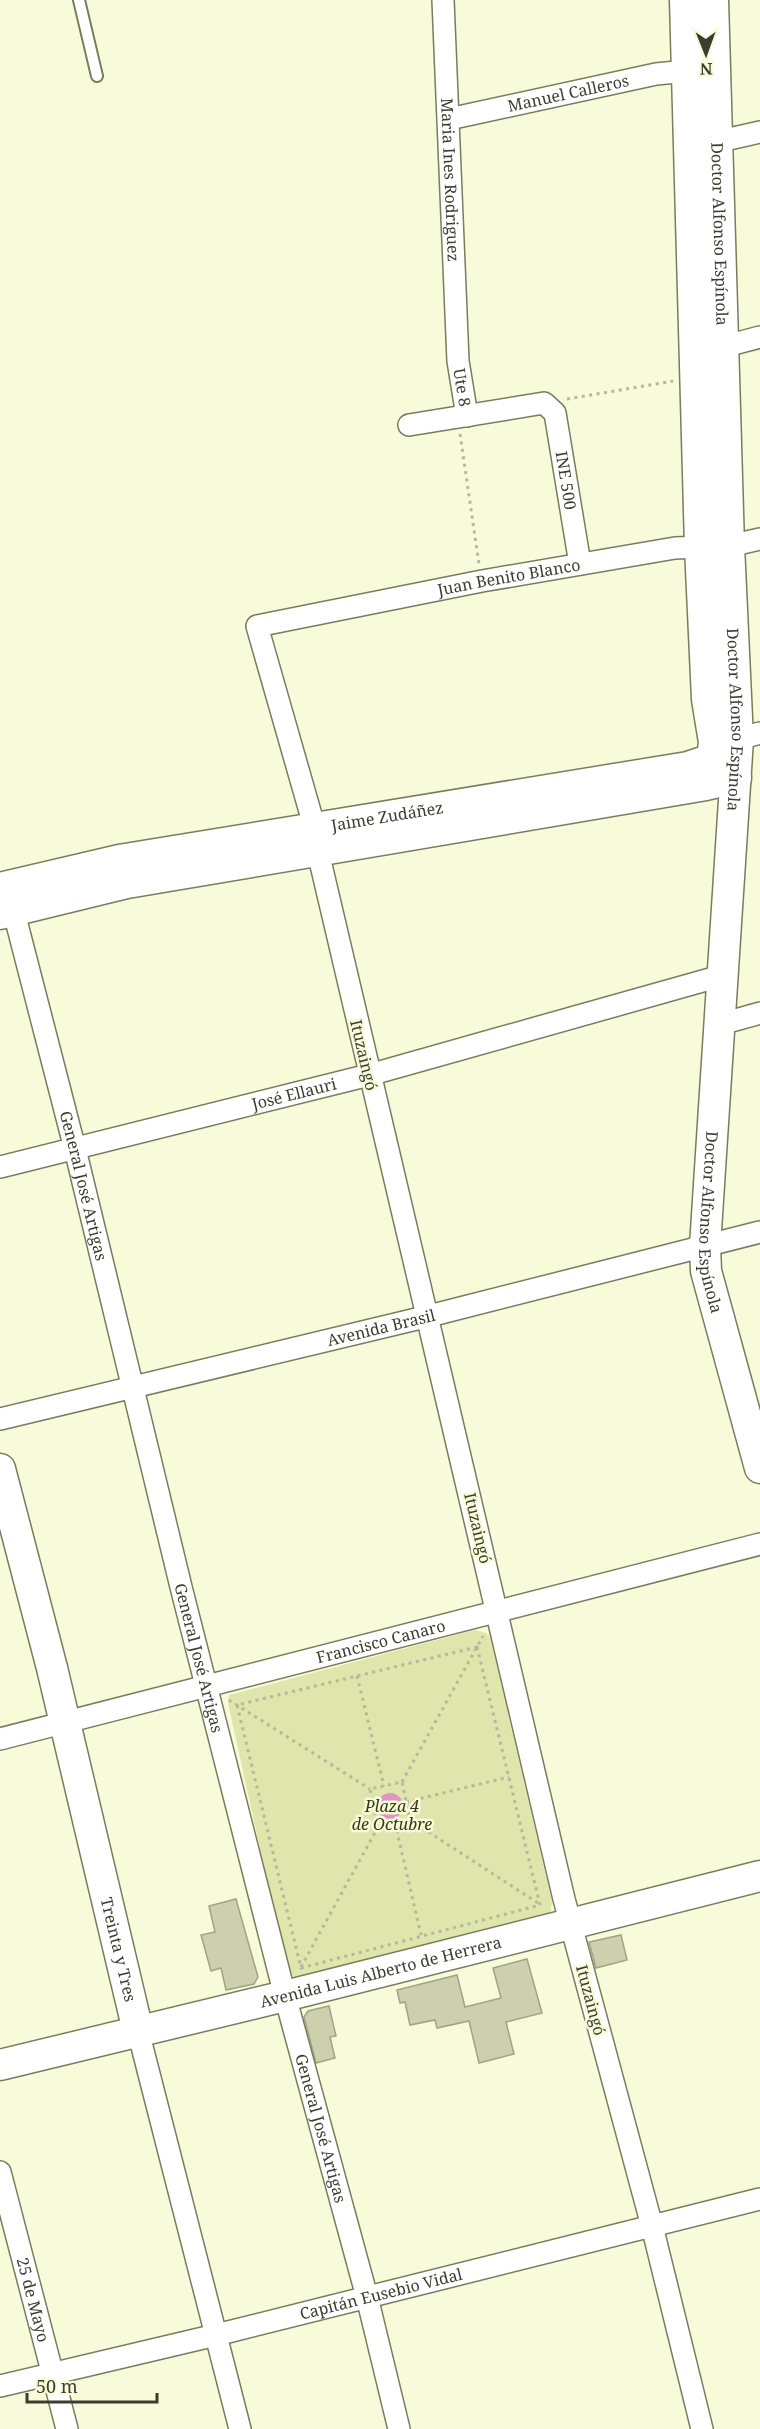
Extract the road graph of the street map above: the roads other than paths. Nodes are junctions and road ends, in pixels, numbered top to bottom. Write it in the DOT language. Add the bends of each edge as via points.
graph roads {
  1 [pos="79,0"];
  2 [pos="443,0"];
  3 [pos="685,0"];
  4 [pos="713,0"];
  5 [pos="687,71"];
  6 [pos="97,76"];
  7 [pos="449,119"];
  8 [pos="760,132"];
  9 [pos="716,142"];
  10 [pos="760,337"];
  11 [pos="722,346"];
  12 [pos="458,361"];
  13 [pos="462,417"];
  14 [pos="409,425"];
  15 [pos="760,539"];
  16 [pos="715,547"];
  17 [pos="580,564"];
  18 [pos="257,626"];
  19 [pos="731,743"];
  20 [pos="736,778"];
  21 [pos="317,840"];
  22 [pos="5,900"];
  23 [pos="724,975"];
  24 [pos="760,1013"];
  25 [pos="721,1024"];
  26 [pos="369,1075"];
  27 [pos="75,1149"];
  28 [pos="0,1167"];
  29 [pos="760,1232"];
  30 [pos="705,1246"];
  31 [pos="429,1316"];
  32 [pos="131,1387"];
  33 [pos="0,1419"];
  34 [pos="760,1468"];
  35 [pos="0,1469"];
  36 [pos="760,1544"];
  37 [pos="497,1611"];
  38 [pos="205,1684"];
  39 [pos="64,1721"];
  40 [pos="0,1739"];
  41 [pos="760,1876"];
  42 [pos="570,1924"];
  43 [pos="285,1996"];
  44 [pos="138,2031"];
  45 [pos="0,2065"];
  46 [pos="0,2172"];
  47 [pos="760,2199"];
  48 [pos="652,2226"];
  49 [pos="368,2297"];
  50 [pos="216,2335"];
  51 [pos="53,2372"];
  52 [pos="0,2386"];
  53 [pos="67,2429"];
  54 [pos="240,2429"];
  55 [pos="399,2429"];
  56 [pos="702,2429"];
  1 -- 6 [label="lane"];
  2 -- 7 [label="street, Maria Ines Rodriguez"];
  3 -- 5 [label="street, Doctor Alfonso Espínola"];
  4 -- 9 [label="street, Doctor Alfonso Espínola"];
  5 -- 7 [label="street, Manuel Calleros" via="656,74"];
  5 -- 16 [label="street, Doctor Alfonso Espínola" via="695,377"];
  7 -- 12 [label="street, Maria Ines Rodriguez"];
  8 -- 9 [label="street"];
  9 -- 11 [label="street, Doctor Alfonso Espínola"];
  10 -- 11 [label="street"];
  11 -- 16 [label="street, Doctor Alfonso Espínola"];
  12 -- 13 [label="street, Ute 8"];
  13 -- 14 [label="street"];
  13 -- 17 [label="street, INE 500" via="544,403 555,413"];
  15 -- 16 [label="street, Juan Benito Blanco"];
  16 -- 17 [label="street, Juan Benito Blanco" via="675,548"];
  16 -- 19 [label="street, Doctor Alfonso Espínola" via="707,699"];
  17 -- 18 [label="street, Juan Benito Blanco"];
  18 -- 21 [label="street, Ituzaingó"];
  19 -- 20 [label="street, Doctor Alfonso Espínola"];
  19 -- 21 [label="street, Jaime Zudáñez" via="688,767"];
  20 -- 21 [label="street, Jaime Zudáñez"];
  20 -- 23 [label="street, Doctor Alfonso Espínola"];
  21 -- 22 [label="street, Jaime Zudáñez" via="127,883"];
  21 -- 26 [label="street, Ituzaingó"];
  22 -- 27 [label="street, General José Artigas"];
  23 -- 25 [label="street, Doctor Alfonso Espínola"];
  23 -- 26 [label="street, José Ellauri"];
  24 -- 25 [label="street"];
  25 -- 30 [label="street, Doctor Alfonso Espínola"];
  26 -- 27 [label="street, José Ellauri"];
  26 -- 31 [label="street, Ituzaingó"];
  27 -- 28 [label="street, José Ellauri"];
  27 -- 32 [label="street, General José Artigas"];
  29 -- 30 [label="street, Avenida Brasil"];
  30 -- 31 [label="street, Avenida Brasil"];
  30 -- 34 [label="street, Doctor Alfonso Espínola" via="706,1270"];
  31 -- 32 [label="street, Avenida Brasil"];
  31 -- 37 [label="street, Ituzaingó"];
  32 -- 33 [label="street, Avenida Brasil"];
  32 -- 38 [label="street, General José Artigas"];
  35 -- 39 [label="street, Treinta y Tres"];
  36 -- 37 [label="street, Francisco Canaro"];
  37 -- 38 [label="street, Francisco Canaro"];
  37 -- 42 [label="street, Ituzaingó"];
  38 -- 39 [label="street, Francisco Canaro"];
  38 -- 43 [label="street, General José Artigas"];
  39 -- 40 [label="street, Francisco Canaro"];
  39 -- 44 [label="street, Treinta y Tres"];
  41 -- 42 [label="street, Avenida Luis Alberto de Herrera"];
  42 -- 43 [label="street, Avenida Luis Alberto de Herrera"];
  42 -- 48 [label="street, Ituzaingó"];
  43 -- 44 [label="street, Avenida Luis Alberto de Herrera"];
  43 -- 49 [label="street, General José Artigas"];
  44 -- 45 [label="street, Avenida Luis Alberto de Herrera"];
  44 -- 50 [label="street, Treinta y Tres"];
  46 -- 51 [label="street, 25 de Mayo"];
  47 -- 48 [label="street, Capitán Eusebio Vidal"];
  48 -- 49 [label="street, Capitán Eusebio Vidal"];
  48 -- 56 [label="street, Ituzaingó"];
  49 -- 50 [label="street, Capitán Eusebio Vidal"];
  49 -- 55 [label="street, General José Artigas"];
  50 -- 51 [label="street, Capitán Eusebio Vidal"];
  50 -- 54 [label="street, Treinta y Tres"];
  51 -- 52 [label="street, Capitán Eusebio Vidal"];
  51 -- 53 [label="street, 25 de Mayo"];
}
